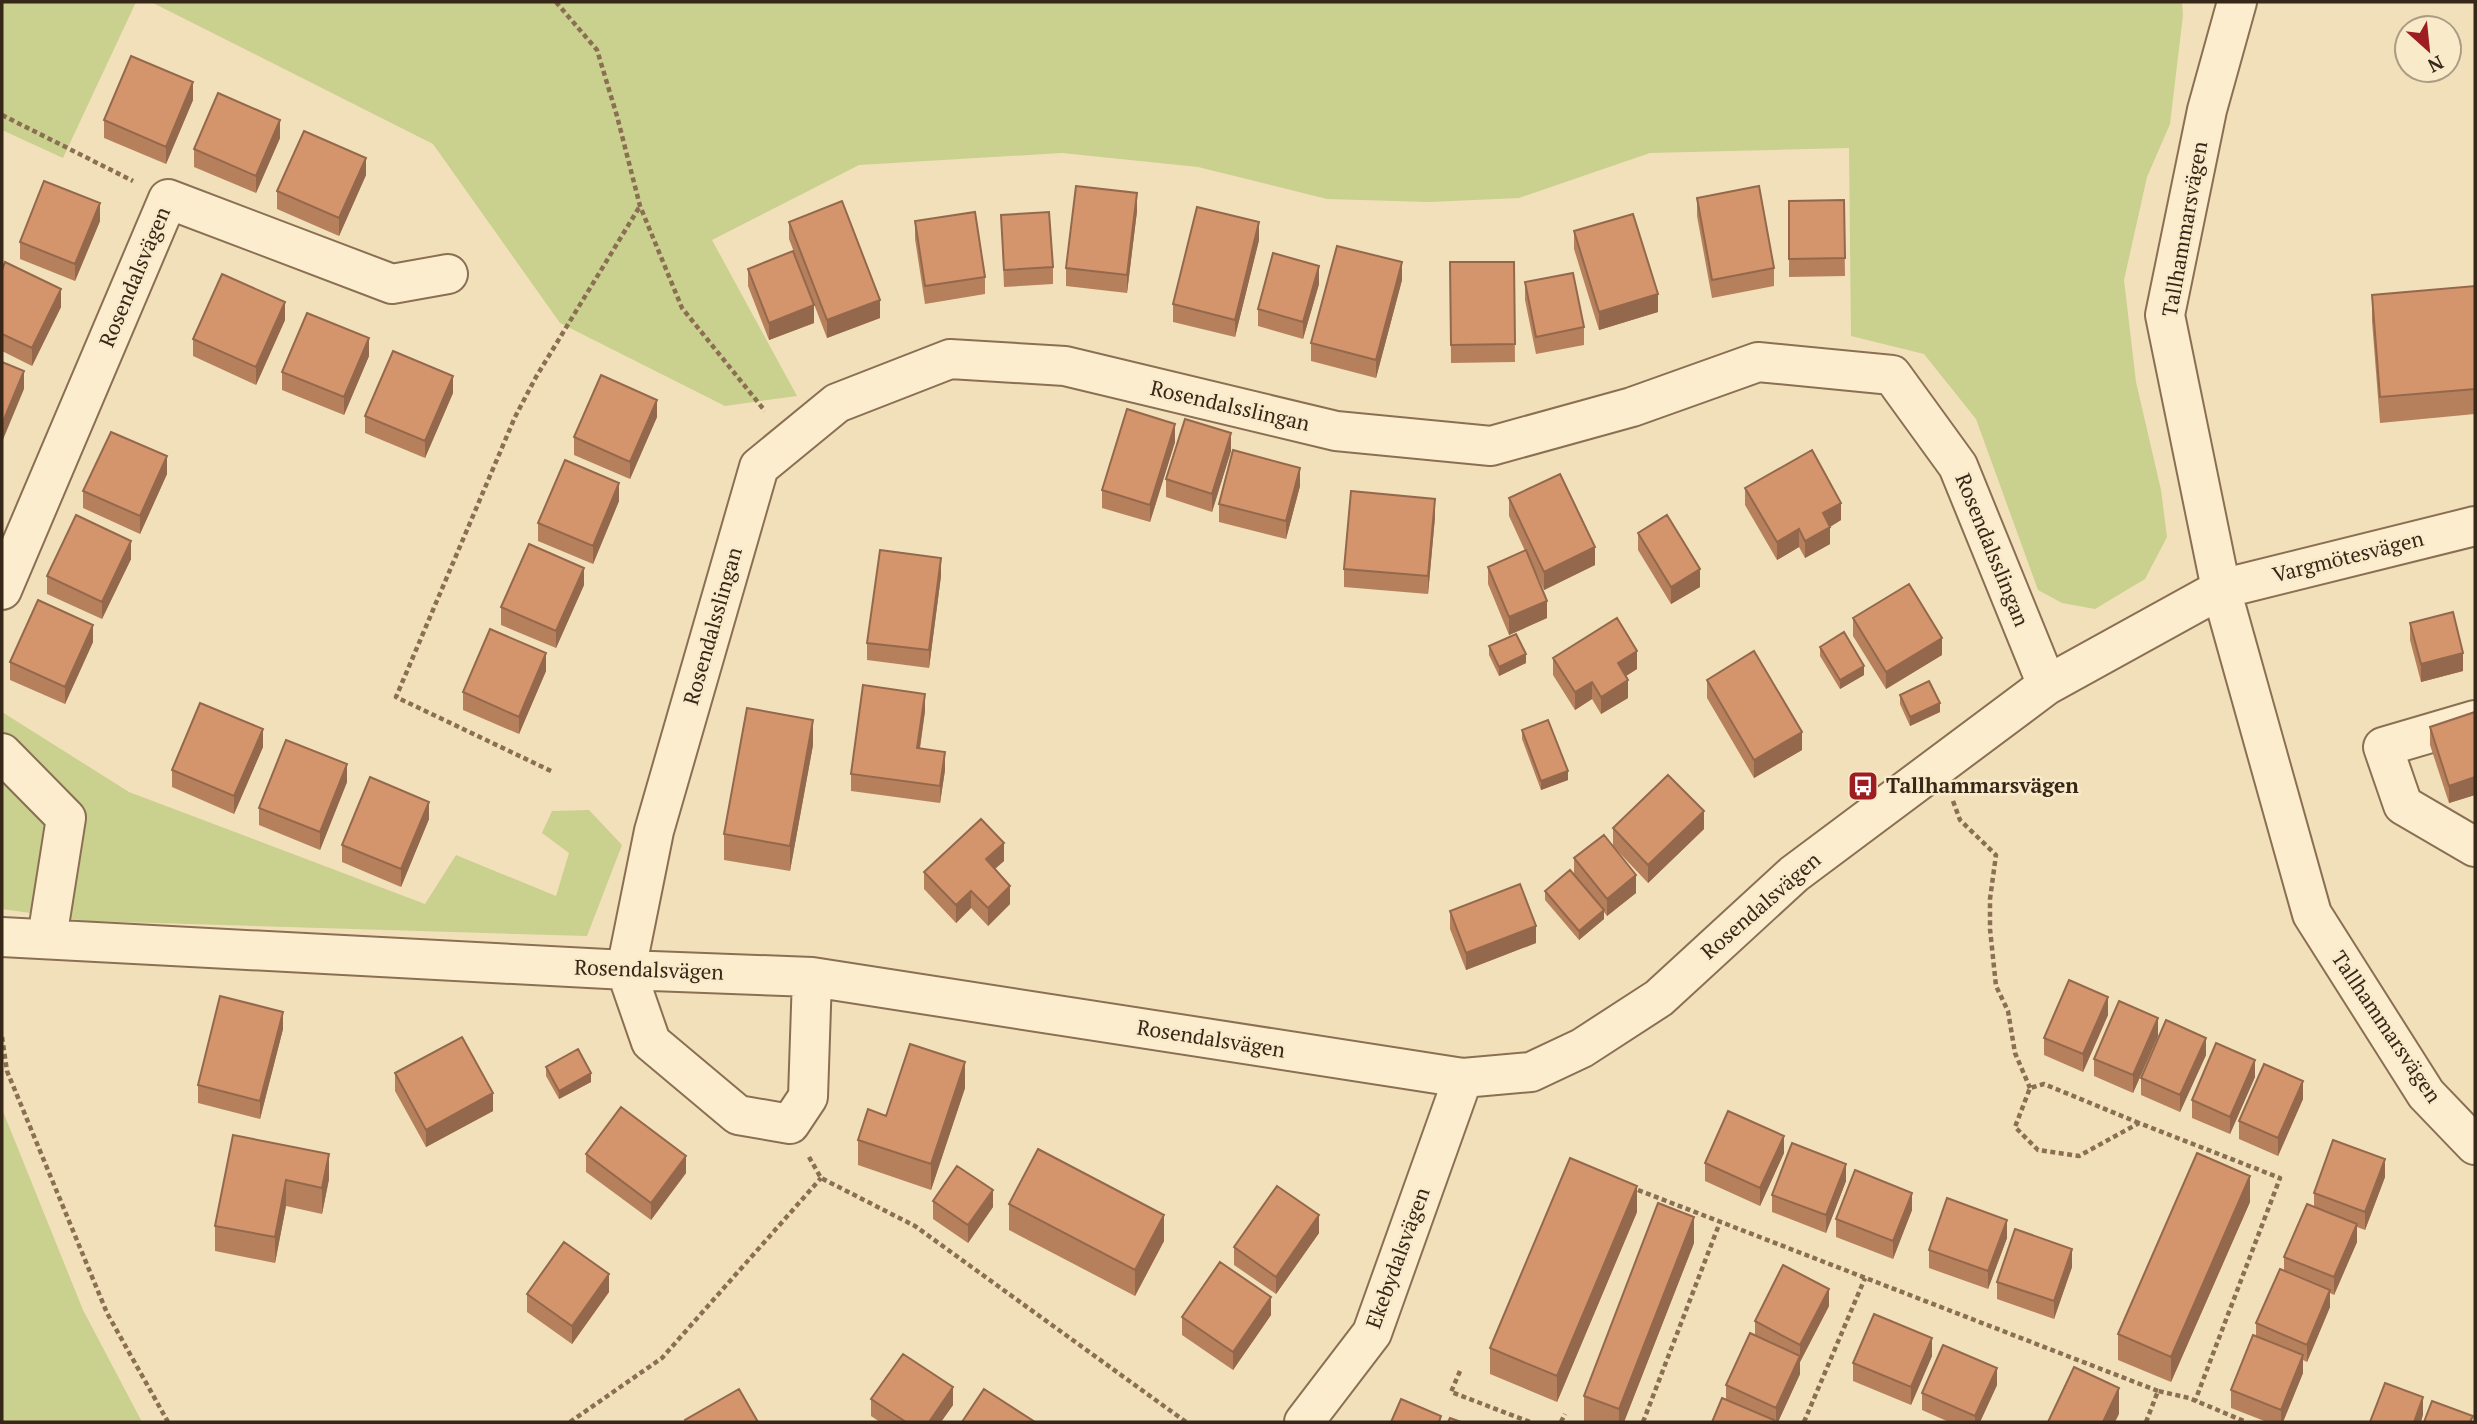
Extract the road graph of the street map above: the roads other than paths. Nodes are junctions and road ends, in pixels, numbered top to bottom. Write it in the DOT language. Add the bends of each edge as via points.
graph roads {
  1 [pos="2237,2"];
  2 [pos="447,274"];
  3 [pos="2475,526"];
  4 [pos="2221,589"];
  5 [pos="2,590"];
  6 [pos="2047,685"];
  7 [pos="2475,720"];
  8 [pos="2,753"];
  9 [pos="2475,847"];
  10 [pos="2,936"];
  11 [pos="47,938"];
  12 [pos="626,970"];
  13 [pos="812,976"];
  14 [pos="1463,1078"];
  15 [pos="2475,1145"];
  16 [pos="1304,1422"];
  1 -- 4 [label="street, Tallhammarsvägen" via="2207,110 2165,315"];
  2 -- 5 [label="street, Rosendalsvägen" via="392,284 168,198"];
  3 -- 4 [label="street, Vargmötesvägen"];
  4 -- 6 [label="street, Rosendalsvägen"];
  4 -- 15 [label="street, Tallhammarsvägen" via="2312,914 2426,1094"];
  6 -- 12 [label="street, Rosendalsslingan" via="1958,466 1892,375 1758,362 1632,407 1491,446 1336,431 1065,366 950,359 837,403 759,467 654,831"];
  6 -- 14 [label="street, Rosendalsvägen" via="1794,874 1659,998 1593,1041 1531,1072"];
  7 -- 9 [label="street" via="2383,747 2403,805"];
  8 -- 11 [label="street" via="66,818"];
  10 -- 11 [label="street, Rosendalsvägen"];
  11 -- 12 [label="street, Rosendalsvägen"];
  12 -- 13 [label="street, Rosendalsvägen"];
  12 -- 13 [label="street" via="651,1042 738,1115 790,1124 808,1097"];
  13 -- 14 [label="street, Rosendalsvägen"];
  14 -- 16 [label="street, Ekebydalsvägen" via="1372,1333"];
}
